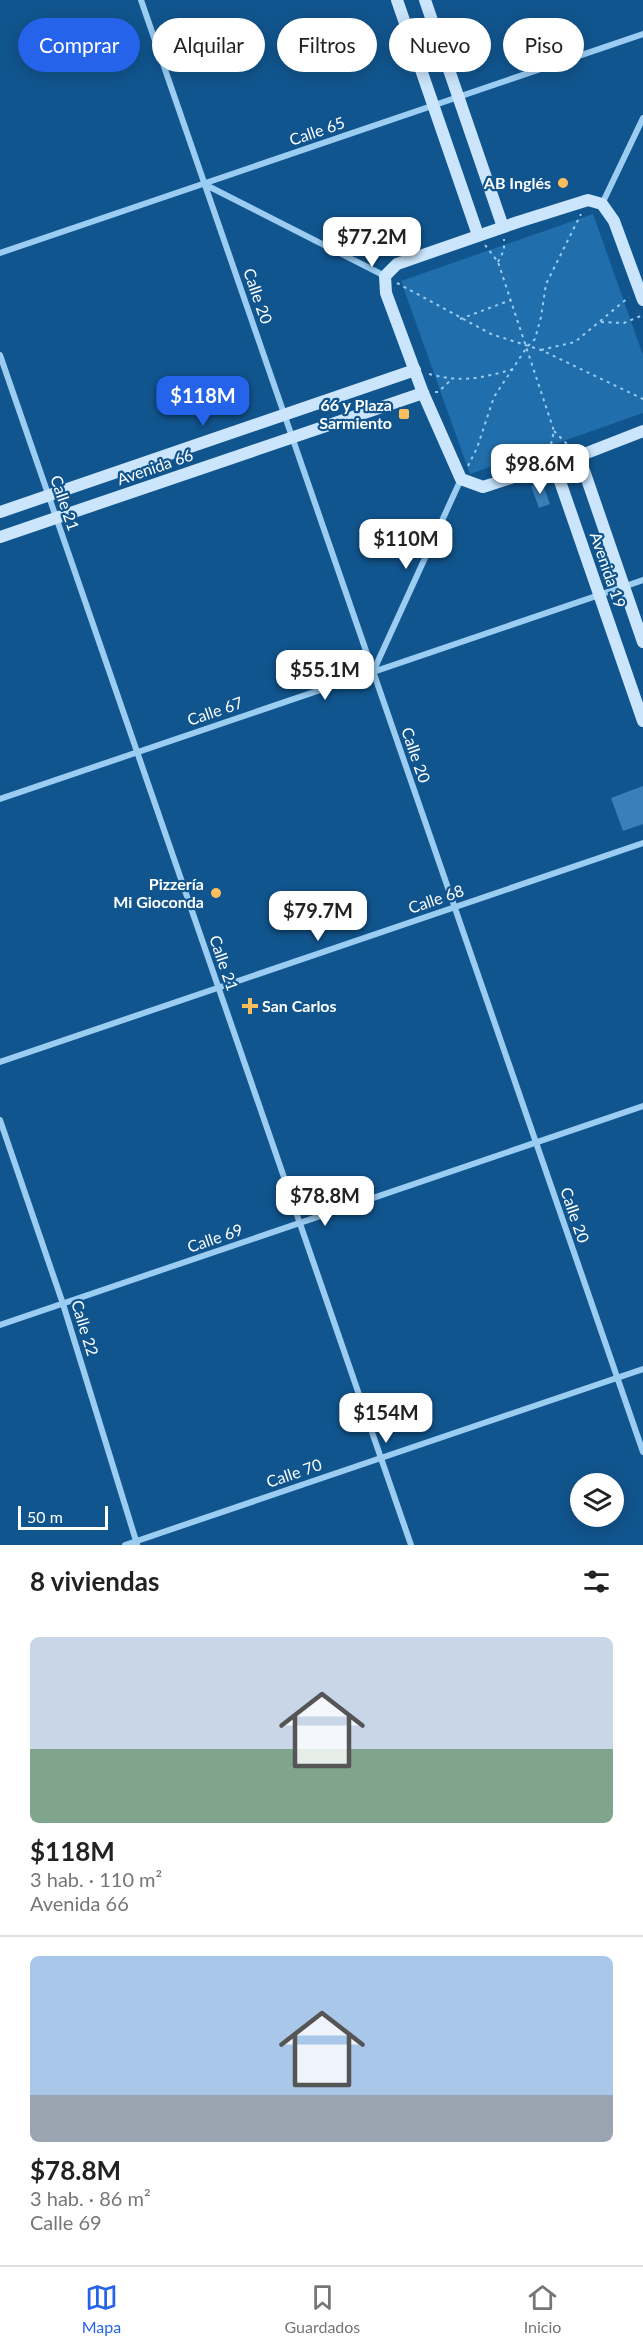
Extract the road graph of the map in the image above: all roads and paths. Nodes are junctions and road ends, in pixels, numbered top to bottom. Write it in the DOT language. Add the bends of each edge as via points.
graph roads {
  1 [pos="141,0"];
  2 [pos="397,0"];
  3 [pos="425,0"];
  4 [pos="643,34"];
  5 [pos="458,97"];
  6 [pos="433,106"];
  7 [pos="643,118"];
  8 [pos="204,184"];
  9 [pos="588,200"];
  10 [pos="602,204"];
  11 [pos="503,227"];
  12 [pos="478,236"];
  13 [pos="0,253"];
  14 [pos="498,262"];
  15 [pos="385,276"];
  16 [pos="642,294"];
  17 [pos="511,300"];
  18 [pos="643,315"];
  19 [pos="460,319"];
  20 [pos="601,322"];
  21 [pos="527,347"];
  22 [pos="542,350"];
  23 [pos="0,355"];
  24 [pos="514,369"];
  25 [pos="415,370"];
  26 [pos="451,380"];
  27 [pos="423,393"];
  28 [pos="643,399"];
  29 [pos="285,415"];
  30 [pos="554,431"];
  31 [pos="643,431"];
  32 [pos="292,437"];
  33 [pos="579,456"];
  34 [pos="554,464"];
  35 [pos="461,479"];
  36 [pos="48,495"];
  37 [pos="0,512"];
  38 [pos="56,518"];
  39 [pos="0,537"];
  40 [pos="643,580"];
  41 [pos="624,586"];
  42 [pos="599,594"];
  43 [pos="643,642"];
  44 [pos="373,672"];
  45 [pos="643,721"];
  46 [pos="137,752"];
  47 [pos="0,799"];
  48 [pos="643,843"];
  49 [pos="455,908"];
  50 [pos="219,988"];
  51 [pos="0,1062"];
  52 [pos="643,1106"];
  53 [pos="0,1120"];
  54 [pos="536,1143"];
  55 [pos="300,1223"];
  56 [pos="63,1304"];
  57 [pos="0,1325"];
  58 [pos="643,1369"];
  59 [pos="617,1377"];
  60 [pos="643,1452"];
  61 [pos="381,1458"];
  62 [pos="137,1543"];
  63 [pos="125,1545"];
  64 [pos="411,1545"];
  1 -- 8 [label="street, Calle 20"];
  2 -- 6 [label="main road"];
  3 -- 5 [label="main road"];
  4 -- 5 [label="street, Calle 65"];
  5 -- 6 [label="street, Calle 65"];
  5 -- 11 [label="main road"];
  6 -- 8 [label="street, Calle 65"];
  6 -- 12 [label="main road"];
  7 -- 10 [label="street"];
  8 -- 13 [label="street, Calle 65"];
  8 -- 15 [label="street"];
  8 -- 29 [label="street, Calle 20"];
  9 -- 10 [label="main road"];
  9 -- 11 [label="main road"];
  9 -- 21 [label="path" via="546,284 535,339"];
  10 -- 16 [label="main road" via="614,221"];
  11 -- 12 [label="main road"];
  11 -- 14 [label="path" via="504,250"];
  12 -- 14 [label="path"];
  12 -- 15 [label="main road" via="397,264"];
  14 -- 17 [label="path"];
  15 -- 19 [label="path"];
  15 -- 25 [label="main road" via="386,293"];
  16 -- 20 [label="path" via="626,298"];
  17 -- 19 [label="path"];
  17 -- 21 [label="path"];
  18 -- 20 [label="path" via="624,323"];
  19 -- 21 [label="path"];
  20 -- 22 [label="path" via="575,342"];
  21 -- 22 [label="path"];
  21 -- 24 [label="path"];
  21 -- 30 [label="path"];
  22 -- 28 [label="path"];
  23 -- 36 [label="street, Calle 21"];
  24 -- 26 [label="path"];
  24 -- 35 [label="path" via="494,397 477,448"];
  25 -- 26 [label="path"];
  25 -- 27 [label="main road"];
  25 -- 29 [label="main road, Avenida 66"];
  26 -- 27 [label="path" via="438,392"];
  27 -- 32 [label="main road, Avenida 66"];
  27 -- 35 [label="main road"];
  29 -- 32 [label="street, Calle 20"];
  29 -- 36 [label="main road, Avenida 66"];
  30 -- 33 [label="path"];
  30 -- 34 [label="path" via="548,450"];
  31 -- 33 [label="main road"];
  32 -- 38 [label="main road, Avenida 66"];
  32 -- 44 [label="street, Calle 20"];
  33 -- 34 [label="main road"];
  33 -- 41 [label="main road, Avenida 19"];
  34 -- 35 [label="main road" via="483,487"];
  34 -- 42 [label="main road, Avenida 19"];
  35 -- 44 [label="street"];
  36 -- 37 [label="main road, Avenida 66"];
  36 -- 38 [label="street, Calle 21"];
  38 -- 39 [label="main road, Avenida 66"];
  38 -- 46 [label="street, Calle 21"];
  40 -- 41 [label="street, Calle 67"];
  41 -- 42 [label="street, Calle 67"];
  41 -- 43 [label="main road, Avenida 19"];
  42 -- 44 [label="street, Calle 67"];
  42 -- 45 [label="main road, Avenida 19"];
  44 -- 46 [label="street, Calle 67"];
  44 -- 49 [label="street, Calle 20"];
  46 -- 47 [label="street, Calle 67"];
  46 -- 50 [label="street, Calle 21"];
  48 -- 49 [label="street, Calle 68"];
  49 -- 50 [label="street, Calle 68"];
  49 -- 54 [label="street, Calle 20"];
  50 -- 51 [label="street, Calle 68"];
  50 -- 55 [label="street, Calle 21"];
  52 -- 54 [label="street, Calle 69"];
  53 -- 56 [label="street, Calle 22"];
  54 -- 55 [label="street, Calle 69"];
  54 -- 59 [label="street, Calle 20"];
  55 -- 56 [label="street, Calle 69"];
  55 -- 61 [label="street, Calle 21"];
  56 -- 57 [label="street, Calle 69"];
  56 -- 62 [label="street, Calle 22"];
  58 -- 59 [label="street, Calle 70"];
  59 -- 60 [label="street, Calle 20"];
  59 -- 61 [label="street, Calle 70"];
  61 -- 62 [label="street, Calle 70"];
  61 -- 64 [label="street, Calle 21"];
  62 -- 63 [label="street, Calle 70"];
}
